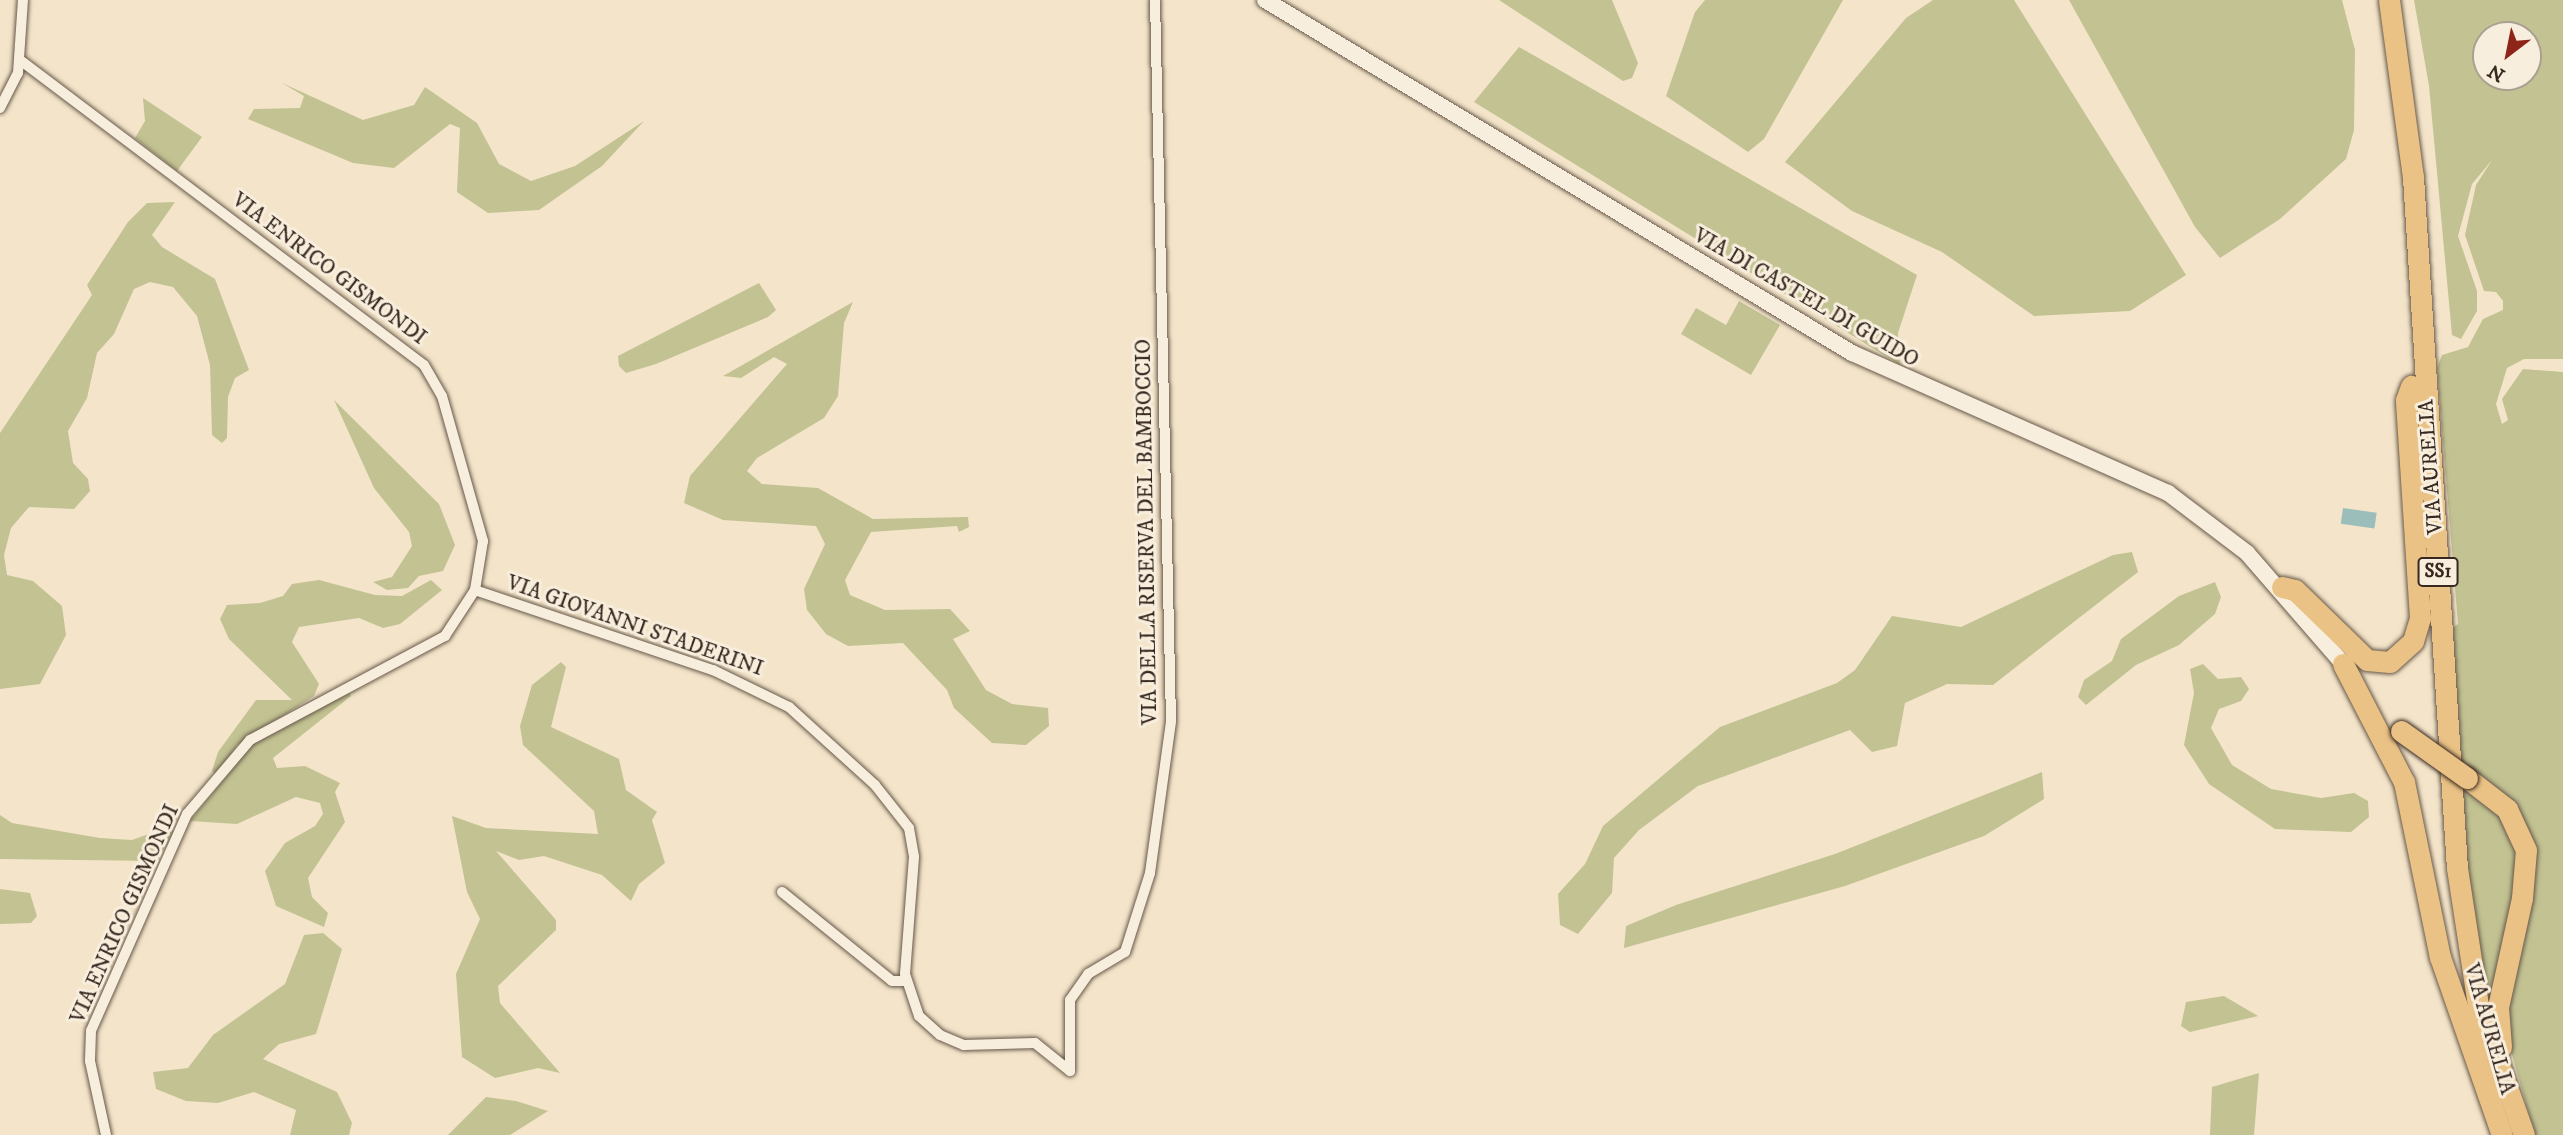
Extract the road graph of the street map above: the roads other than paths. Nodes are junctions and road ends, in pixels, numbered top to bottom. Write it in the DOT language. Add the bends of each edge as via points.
graph roads {
  1 [pos="23,0"];
  2 [pos="1155,0"];
  3 [pos="1265,0"];
  4 [pos="2374,0"];
  5 [pos="2389,0"];
  6 [pos="20,60"];
  7 [pos="0,108"];
  8 [pos="2412,386"];
  9 [pos="2282,587"];
  10 [pos="475,590"];
  11 [pos="2343,664"];
  12 [pos="782,892"];
  13 [pos="905,981"];
  14 [pos="1070,1071"];
  15 [pos="106,1135"];
  16 [pos="2502,1135"];
  17 [pos="2509,1135"];
  18 [pos="2524,1135"];
  19 [pos="2531,1135"];
  1 -- 6 [label="street"];
  2 -- 14 [label="street, VIA DELLA RISERVA DEL BAMBOCCIO" via="1171,722 1150,873 1125,952 1088,974 1070,1000"];
  3 -- 9 [label="street, VIA DI CASTEL DI GUIDO" via="1852,353 2168,493"];
  4 -- 8 [label="highway, VIA AURELIA / SS1" via="2392,115"];
  5 -- 18 [label="highway, VIA AURELIA / SS1" via="2413,177 2457,868 2478,1005"];
  6 -- 7 [label="street"];
  6 -- 10 [label="street, VIA ENRICO GISMONDI" via="427,369 442,396 482,530"];
  8 -- 9 [label="highway" via="2406,400 2420,618 2413,641 2390,662 2367,660 2295,590"];
  8 -- 17 [label="highway, VIA AURELIA / SS1" via="2455,958 2479,1056"];
  9 -- 11 [label="street, VIA DI CASTEL DI GUIDO"];
  10 -- 13 [label="street, VIA GIOVANNI STADERINI" via="762,690 864,774 898,809 912,839"];
  10 -- 15 [label="street, VIA ENRICO GISMONDI" via="445,636 250,740 187,814 91,1031 90,1063"];
  11 -- 16 [label="highway" via="2404,782 2440,957"];
  11 -- 19 [label="highway, bridge" via="2401,730 2507,809 2525,843 2522,898 2502,973 2498,1029"];
  12 -- 13 [label="street" via="892,981"];
  13 -- 14 [label="street, VIA GIOVANNI STADERINI" via="915,1010 944,1038 978,1047 1031,1041"];
}
